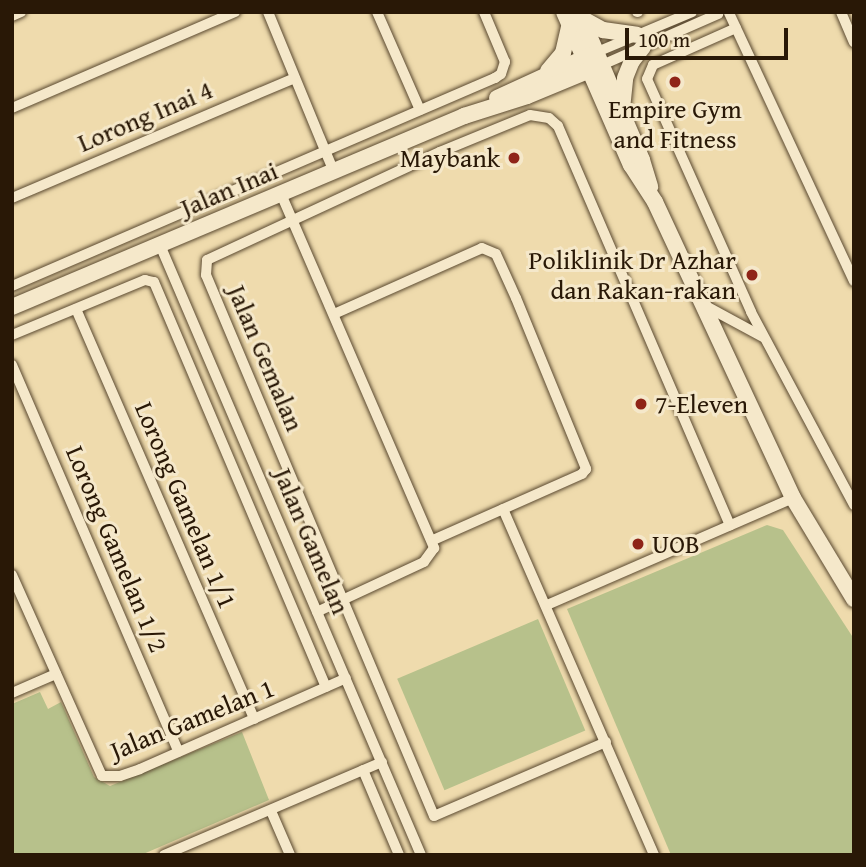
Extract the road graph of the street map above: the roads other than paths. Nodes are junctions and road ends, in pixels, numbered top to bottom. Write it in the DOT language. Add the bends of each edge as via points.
graph roads {
  1 [pos="21,12"];
  2 [pos="235,12"];
  3 [pos="268,12"];
  4 [pos="377,12"];
  5 [pos="484,12"];
  6 [pos="692,12"];
  7 [pos="841,12"];
  8 [pos="723,13"];
  9 [pos="12,16"];
  10 [pos="573,17"];
  11 [pos="736,28"];
  12 [pos="640,41"];
  13 [pos="854,42"];
  14 [pos="593,61"];
  15 [pos="295,78"];
  16 [pos="551,79"];
  17 [pos="12,108"];
  18 [pos="420,110"];
  19 [pos="617,118"];
  20 [pos="326,152"];
  21 [pos="334,172"];
  22 [pos="281,194"];
  23 [pos="12,198"];
  24 [pos="293,219"];
  25 [pos="160,245"];
  26 [pos="854,281"];
  27 [pos="12,286"];
  28 [pos="702,304"];
  29 [pos="12,307"];
  30 [pos="76,309"];
  31 [pos="334,314"];
  32 [pos="12,335"];
  33 [pos="764,337"];
  34 [pos="12,365"];
  35 [pos="793,498"];
  36 [pos="854,505"];
  37 [pos="503,509"];
  38 [pos="730,526"];
  39 [pos="433,540"];
  40 [pos="12,575"];
  41 [pos="343,599"];
  42 [pos="854,599"];
  43 [pos="18,602"];
  44 [pos="547,605"];
  45 [pos="317,612"];
  46 [pos="55,674"];
  47 [pos="346,678"];
  48 [pos="326,687"];
  49 [pos="12,693"];
  50 [pos="254,719"];
  51 [pos="606,742"];
  52 [pos="179,752"];
  53 [pos="382,762"];
  54 [pos="363,770"];
  55 [pos="271,811"];
  56 [pos="171,853"];
  57 [pos="290,855"];
  58 [pos="400,855"];
  59 [pos="421,855"];
  60 [pos="654,855"];
  1 -- 9 [label="street"];
  2 -- 17 [label="street"];
  3 -- 15 [label="street"];
  4 -- 18 [label="street"];
  5 -- 18 [label="street" via="505,68 495,78"];
  6 -- 12 [label="street"];
  7 -- 13 [label="street"];
  8 -- 11 [label="street"];
  8 -- 12 [label="street"];
  10 -- 12 [label="main road"];
  10 -- 14 [label="main road"];
  10 -- 16 [label="main road"];
  11 -- 26 [label="street"];
  11 -- 33 [label="street" via="653,65 647,79"];
  12 -- 14 [label="street"];
  12 -- 19 [label="main road" via="625,78"];
  14 -- 16 [label="main road, Jalan Inai"];
  14 -- 19 [label="main road"];
  15 -- 20 [label="street"];
  15 -- 23 [label="street, Lorong Inai 4"];
  16 -- 19 [label="main road" via="585,91"];
  16 -- 21 [label="main road, Jalan Inai"];
  18 -- 20 [label="street"];
  19 -- 28 [label="main road" via="631,165 654,202"];
  20 -- 21 [label="street"];
  20 -- 27 [label="street"];
  21 -- 22 [label="main road, Jalan Inai"];
  22 -- 24 [label="street"];
  22 -- 25 [label="main road, Jalan Inai"];
  24 -- 31 [label="street"];
  24 -- 38 [label="street" via="530,115 554,121"];
  24 -- 41 [label="street, Jalan Gemalan" via="211,258 204,269"];
  25 -- 29 [label="main road, Jalan Inai"];
  25 -- 45 [label="street, Jalan Gamelan"];
  28 -- 33 [label="street"];
  28 -- 35 [label="main road"];
  30 -- 32 [label="street"];
  30 -- 48 [label="street" via="145,280 158,288"];
  30 -- 50 [label="street, Lorong Gamelan 1/1"];
  31 -- 37 [label="street" via="482,248 496,254 587,464 582,474"];
  31 -- 39 [label="street"];
  33 -- 36 [label="street"];
  34 -- 52 [label="street, Lorong Gamelan 1/2"];
  35 -- 38 [label="street"];
  35 -- 42 [label="main road"];
  37 -- 39 [label="street"];
  37 -- 44 [label="street"];
  38 -- 44 [label="street"];
  39 -- 41 [label="street" via="432,554 424,562"];
  40 -- 43 [label="street, Jalan Gamelan 1"];
  41 -- 45 [label="street"];
  41 -- 51 [label="street" via="434,816"];
  43 -- 46 [label="street, Jalan Gamelan 1"];
  44 -- 51 [label="street"];
  45 -- 47 [label="street, Jalan Gamelan"];
  46 -- 49 [label="street"];
  46 -- 52 [label="street, Jalan Gamelan 1" via="102,776 120,776"];
  47 -- 48 [label="street, Jalan Gamelan 1"];
  47 -- 53 [label="street, Jalan Gamelan"];
  48 -- 50 [label="street, Jalan Gamelan 1"];
  50 -- 52 [label="street, Jalan Gamelan 1"];
  51 -- 60 [label="street"];
  53 -- 54 [label="street"];
  53 -- 59 [label="street, Jalan Gamelan"];
  54 -- 55 [label="street"];
  54 -- 58 [label="street"];
  55 -- 56 [label="street"];
  55 -- 57 [label="street"];
}
